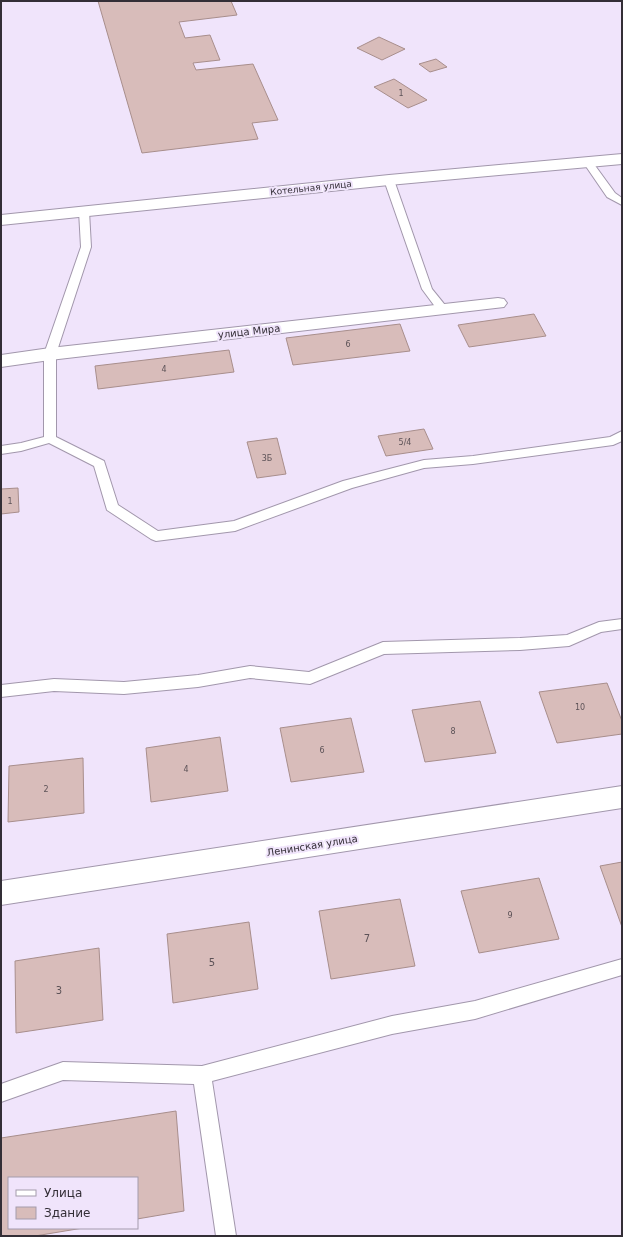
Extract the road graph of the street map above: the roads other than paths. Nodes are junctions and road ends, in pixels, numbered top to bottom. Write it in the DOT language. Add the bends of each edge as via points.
graph roads {
  1 [pos="622,158"];
  2 [pos="588,162"];
  3 [pos="389,180"];
  4 [pos="622,202"];
  5 [pos="84,212"];
  6 [pos="1,220"];
  7 [pos="498,303"];
  8 [pos="443,310"];
  9 [pos="50,354"];
  10 [pos="1,361"];
  11 [pos="50,439"];
  12 [pos="619,439"];
  13 [pos="1,450"];
  14 [pos="622,624"];
  15 [pos="1,690"];
  16 [pos="622,797"];
  17 [pos="1,893"];
  18 [pos="622,967"];
  19 [pos="202,1075"];
  20 [pos="1,1093"];
  21 [pos="226,1236"];
  1 -- 2 [label="street, Котельная улица"];
  2 -- 3 [label="street, Котельная улица"];
  2 -- 4 [label="lane" via="611,195"];
  3 -- 5 [label="street, Котельная улица"];
  3 -- 8 [label="lane" via="427,289"];
  5 -- 6 [label="street, Котельная улица"];
  5 -- 9 [label="lane" via="86,247"];
  7 -- 8 [label="street, улица Мира"];
  8 -- 9 [label="street, улица Мира"];
  9 -- 10 [label="street, улица Мира"];
  9 -- 11 [label="lane"];
  11 -- 12 [label="lane" via="100,464 112,507 156,536 235,526 348,484 424,464 473,460"];
  11 -- 13 [label="lane"];
  14 -- 15 [label="lane" via="599,627 569,640 383,648 310,678 250,672 198,681 124,688 54,685"];
  16 -- 17 [label="street, Ленинская улица"];
  18 -- 19 [label="lane" via="475,1010 392,1025"];
  19 -- 20 [label="lane" via="63,1071"];
  19 -- 21 [label="lane"];
}
